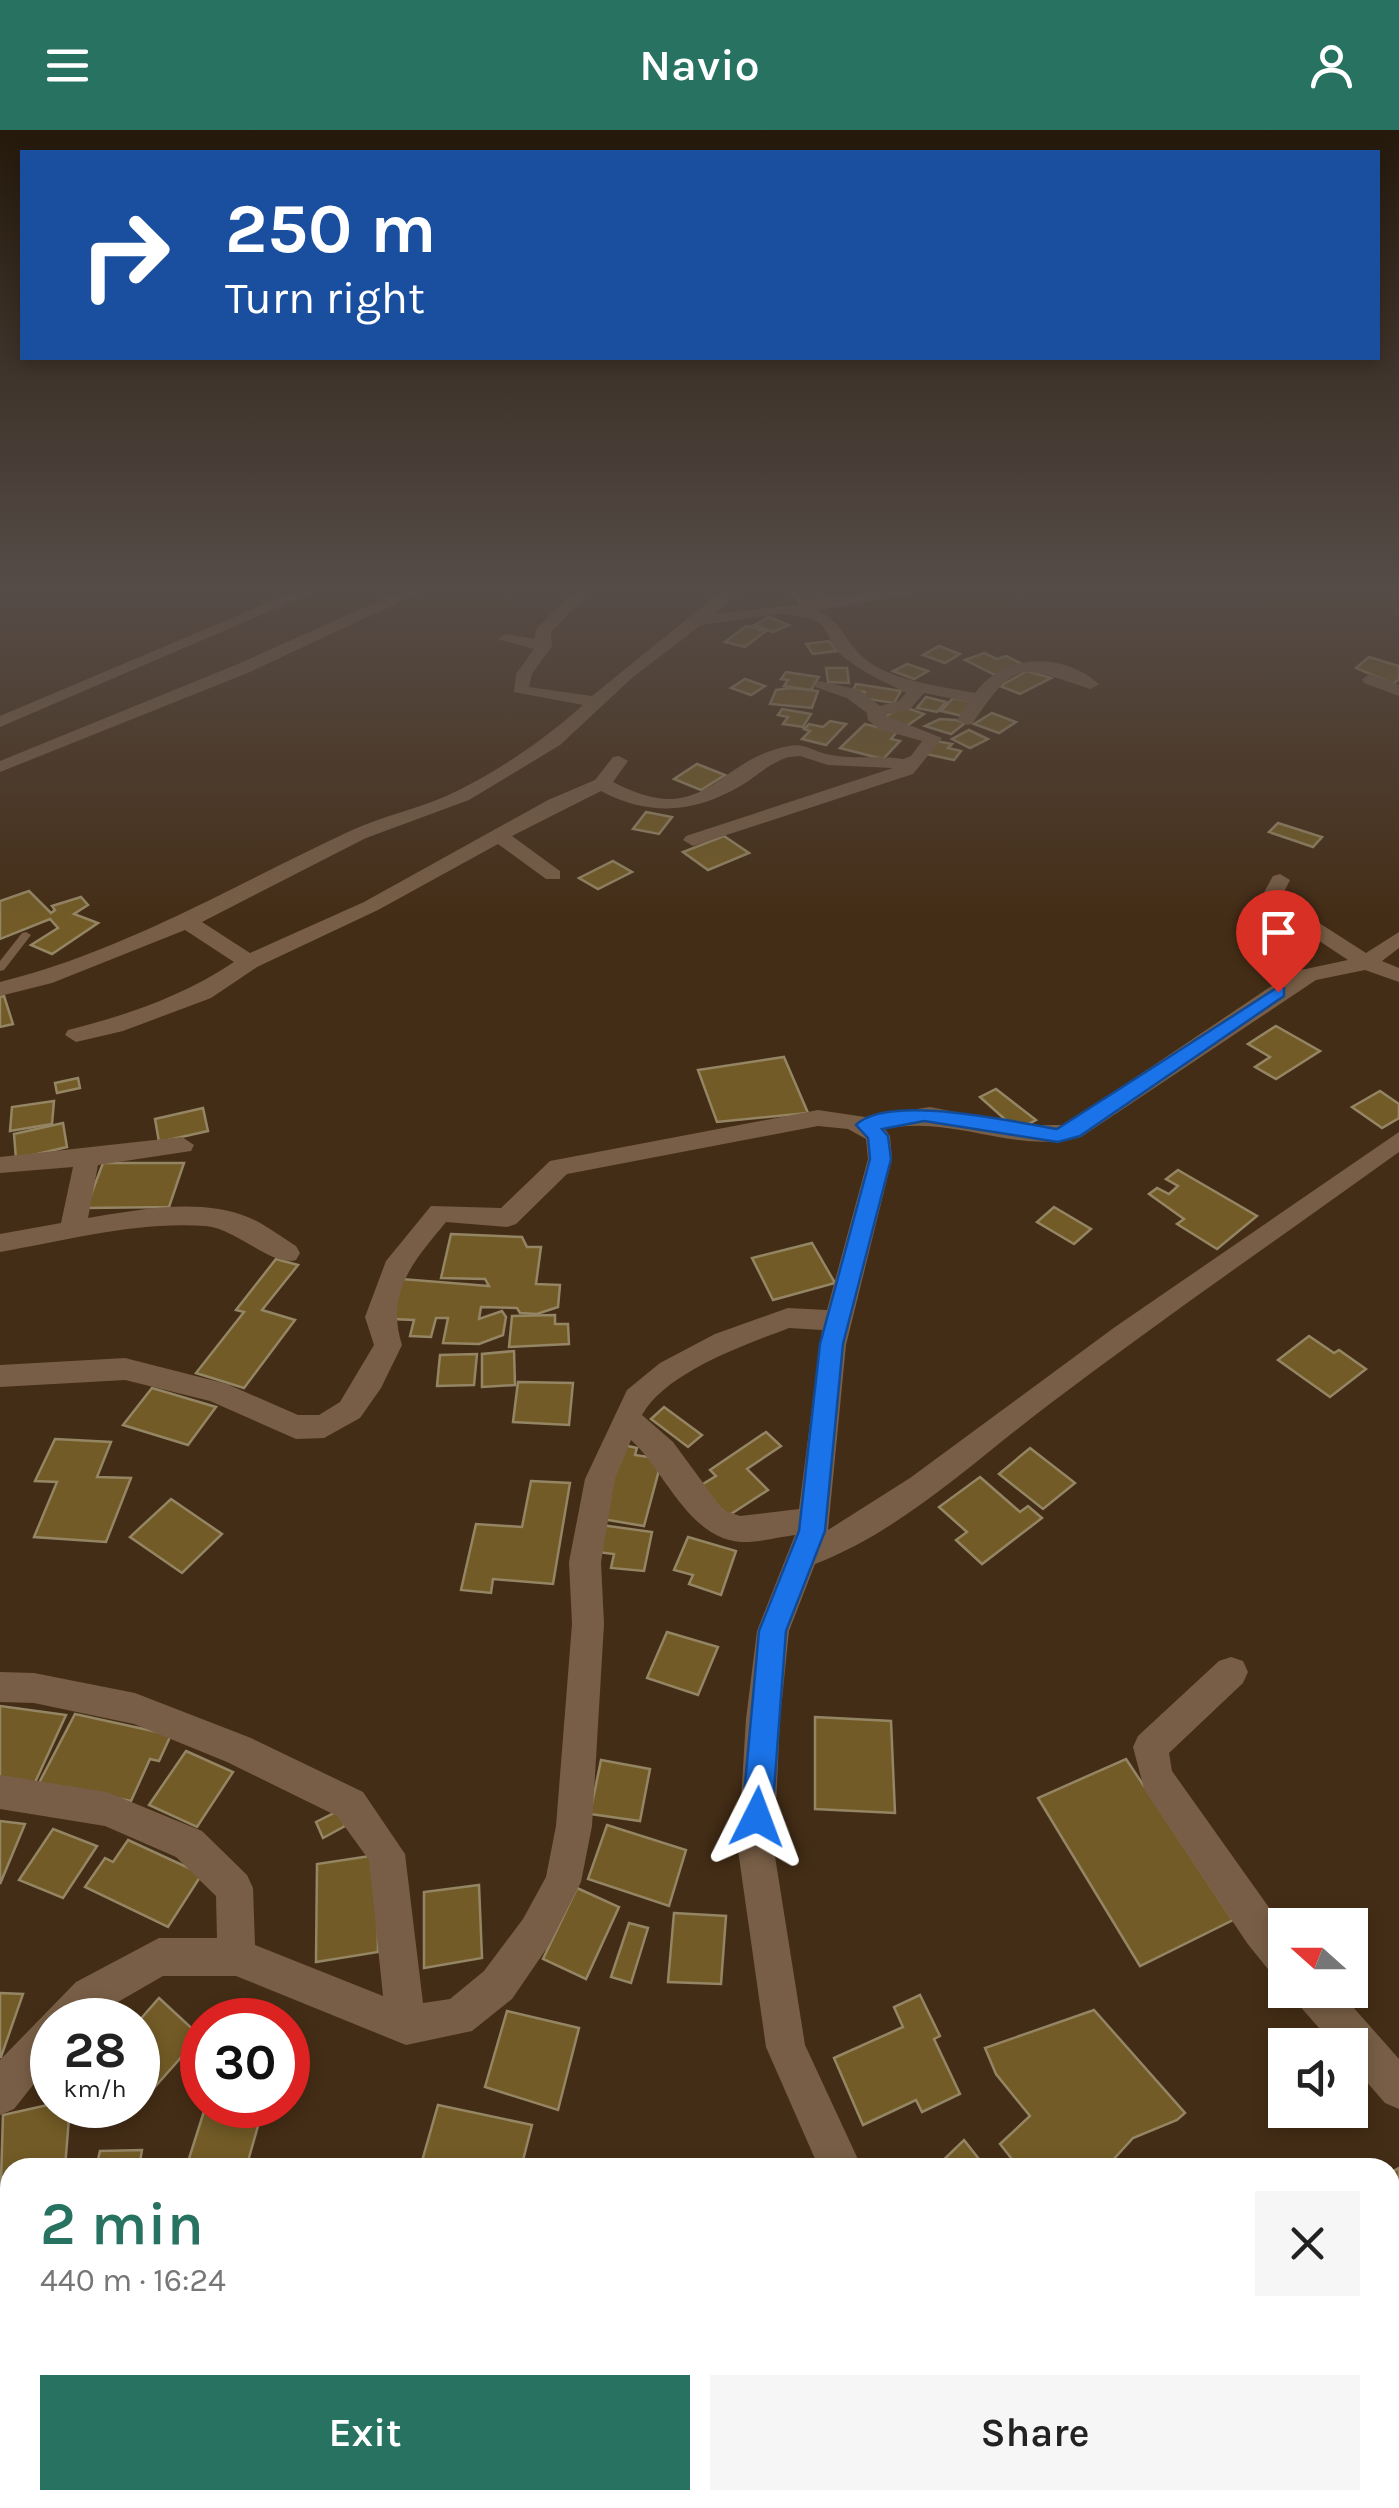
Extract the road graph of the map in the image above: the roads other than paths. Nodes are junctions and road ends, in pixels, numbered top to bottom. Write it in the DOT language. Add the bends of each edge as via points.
graph roads {
  1 [pos="52,700"];
  2 [pos="165,700"];
  3 [pos="581,700"];
  4 [pos="861,700"];
  5 [pos="909,700"];
  6 [pos="980,700"];
  7 [pos="596,702"];
  8 [pos="877,712"];
  9 [pos="966,720"];
  10 [pos="0,722"];
  11 [pos="619,761"];
  12 [pos="905,765"];
  13 [pos="0,767"];
  14 [pos="602,784"];
  15 [pos="500,836"];
  16 [pos="693,840"];
  17 [pos="553,875"];
  18 [pos="1280,880"];
  19 [pos="188,922"];
  20 [pos="26,935"];
  21 [pos="1399,938"];
  22 [pos="249,962"];
  23 [pos="1367,962"];
  24 [pos="0,968"];
  25 [pos="1399,975"];
  26 [pos="0,989"];
  27 [pos="76,1036"];
  28 [pos="866,1125"];
  29 [pos="1399,1140"];
  30 [pos="182,1145"];
  31 [pos="84,1158"];
  32 [pos="0,1165"];
  33 [pos="72,1231"];
  34 [pos="0,1242"];
  35 [pos="287,1253"];
  36 [pos="838,1321"];
  37 [pos="0,1376"];
  38 [pos="626,1418"];
  39 [pos="813,1520"];
  40 [pos="802,1555"];
  41 [pos="1231,1672"];
  42 [pos="0,1686"];
  43 [pos="0,1792"];
  44 [pos="1268,1939"];
  45 [pos="236,1957"];
  46 [pos="88,1998"];
  47 [pos="1328,2008"];
  48 [pos="406,2025"];
  49 [pos="30,2055"];
  50 [pos="1399,2089"];
  51 [pos="0,2096"];
  52 [pos="836,2158"];
  1 -- 10 [label="street"];
  2 -- 13 [label="street"];
  3 -- 7 [label="street"];
  4 -- 8 [label="street"];
  5 -- 8 [label="street"];
  6 -- 9 [label="street"];
  7 -- 19 [label="street" via="554,741 462,796 359,834"];
  8 -- 12 [label="street" via="885,725 932,738"];
  11 -- 14 [label="street"];
  12 -- 14 [label="street" via="826,760 798,750 773,756 732,783 672,808 654,808"];
  12 -- 16 [label="street" via="902,774"];
  14 -- 15 [label="street"];
  15 -- 17 [label="street"];
  15 -- 22 [label="street"];
  18 -- 23 [label="street" via="1272,896 1281,908"];
  19 -- 22 [label="street"];
  19 -- 26 [label="street"];
  20 -- 24 [label="lane"];
  21 -- 23 [label="street"];
  22 -- 27 [label="street" via="204,993"];
  23 -- 25 [label="street"];
  23 -- 28 [label="street" via="1308,975 1058,1136 924,1114"];
  28 -- 36 [label="street" via="878,1136 880,1159"];
  28 -- 37 [label="street" via="818,1118 600,1158 559,1167 507,1218 440,1212 398,1260 379,1317 388,1345 371,1380 350,1410 324,1426 296,1427 217,1392 126,1369"];
  29 -- 40 [label="street" via="894,1504 828,1548"];
  30 -- 31 [label="street"];
  31 -- 32 [label="street"];
  31 -- 33 [label="street"];
  33 -- 34 [label="street"];
  33 -- 35 [label="street" via="212,1218 236,1222"];
  36 -- 38 [label="street" via="788,1318 725,1340 670,1371 637,1398"];
  36 -- 39 [label="street"];
  38 -- 39 [label="street" via="662,1450 712,1519 740,1529"];
  38 -- 48 [label="street" via="600,1479 585,1562 588,1624 574,1826 562,1882 498,1985 458,2018"];
  39 -- 40 [label="street"];
  40 -- 52 [label="street" via="773,1631 756,1850 786,2047"];
  41 -- 44 [label="street" via="1150,1747 1156,1777"];
  42 -- 48 [label="street" via="135,1709 350,1804 387,1854"];
  43 -- 45 [label="street" via="107,1809 189,1844 234,1888"];
  45 -- 46 [label="street" via="160,1958"];
  45 -- 48 [label="street"];
  47 -- 50 [label="street"];
  49 -- 51 [label="street"];
}
